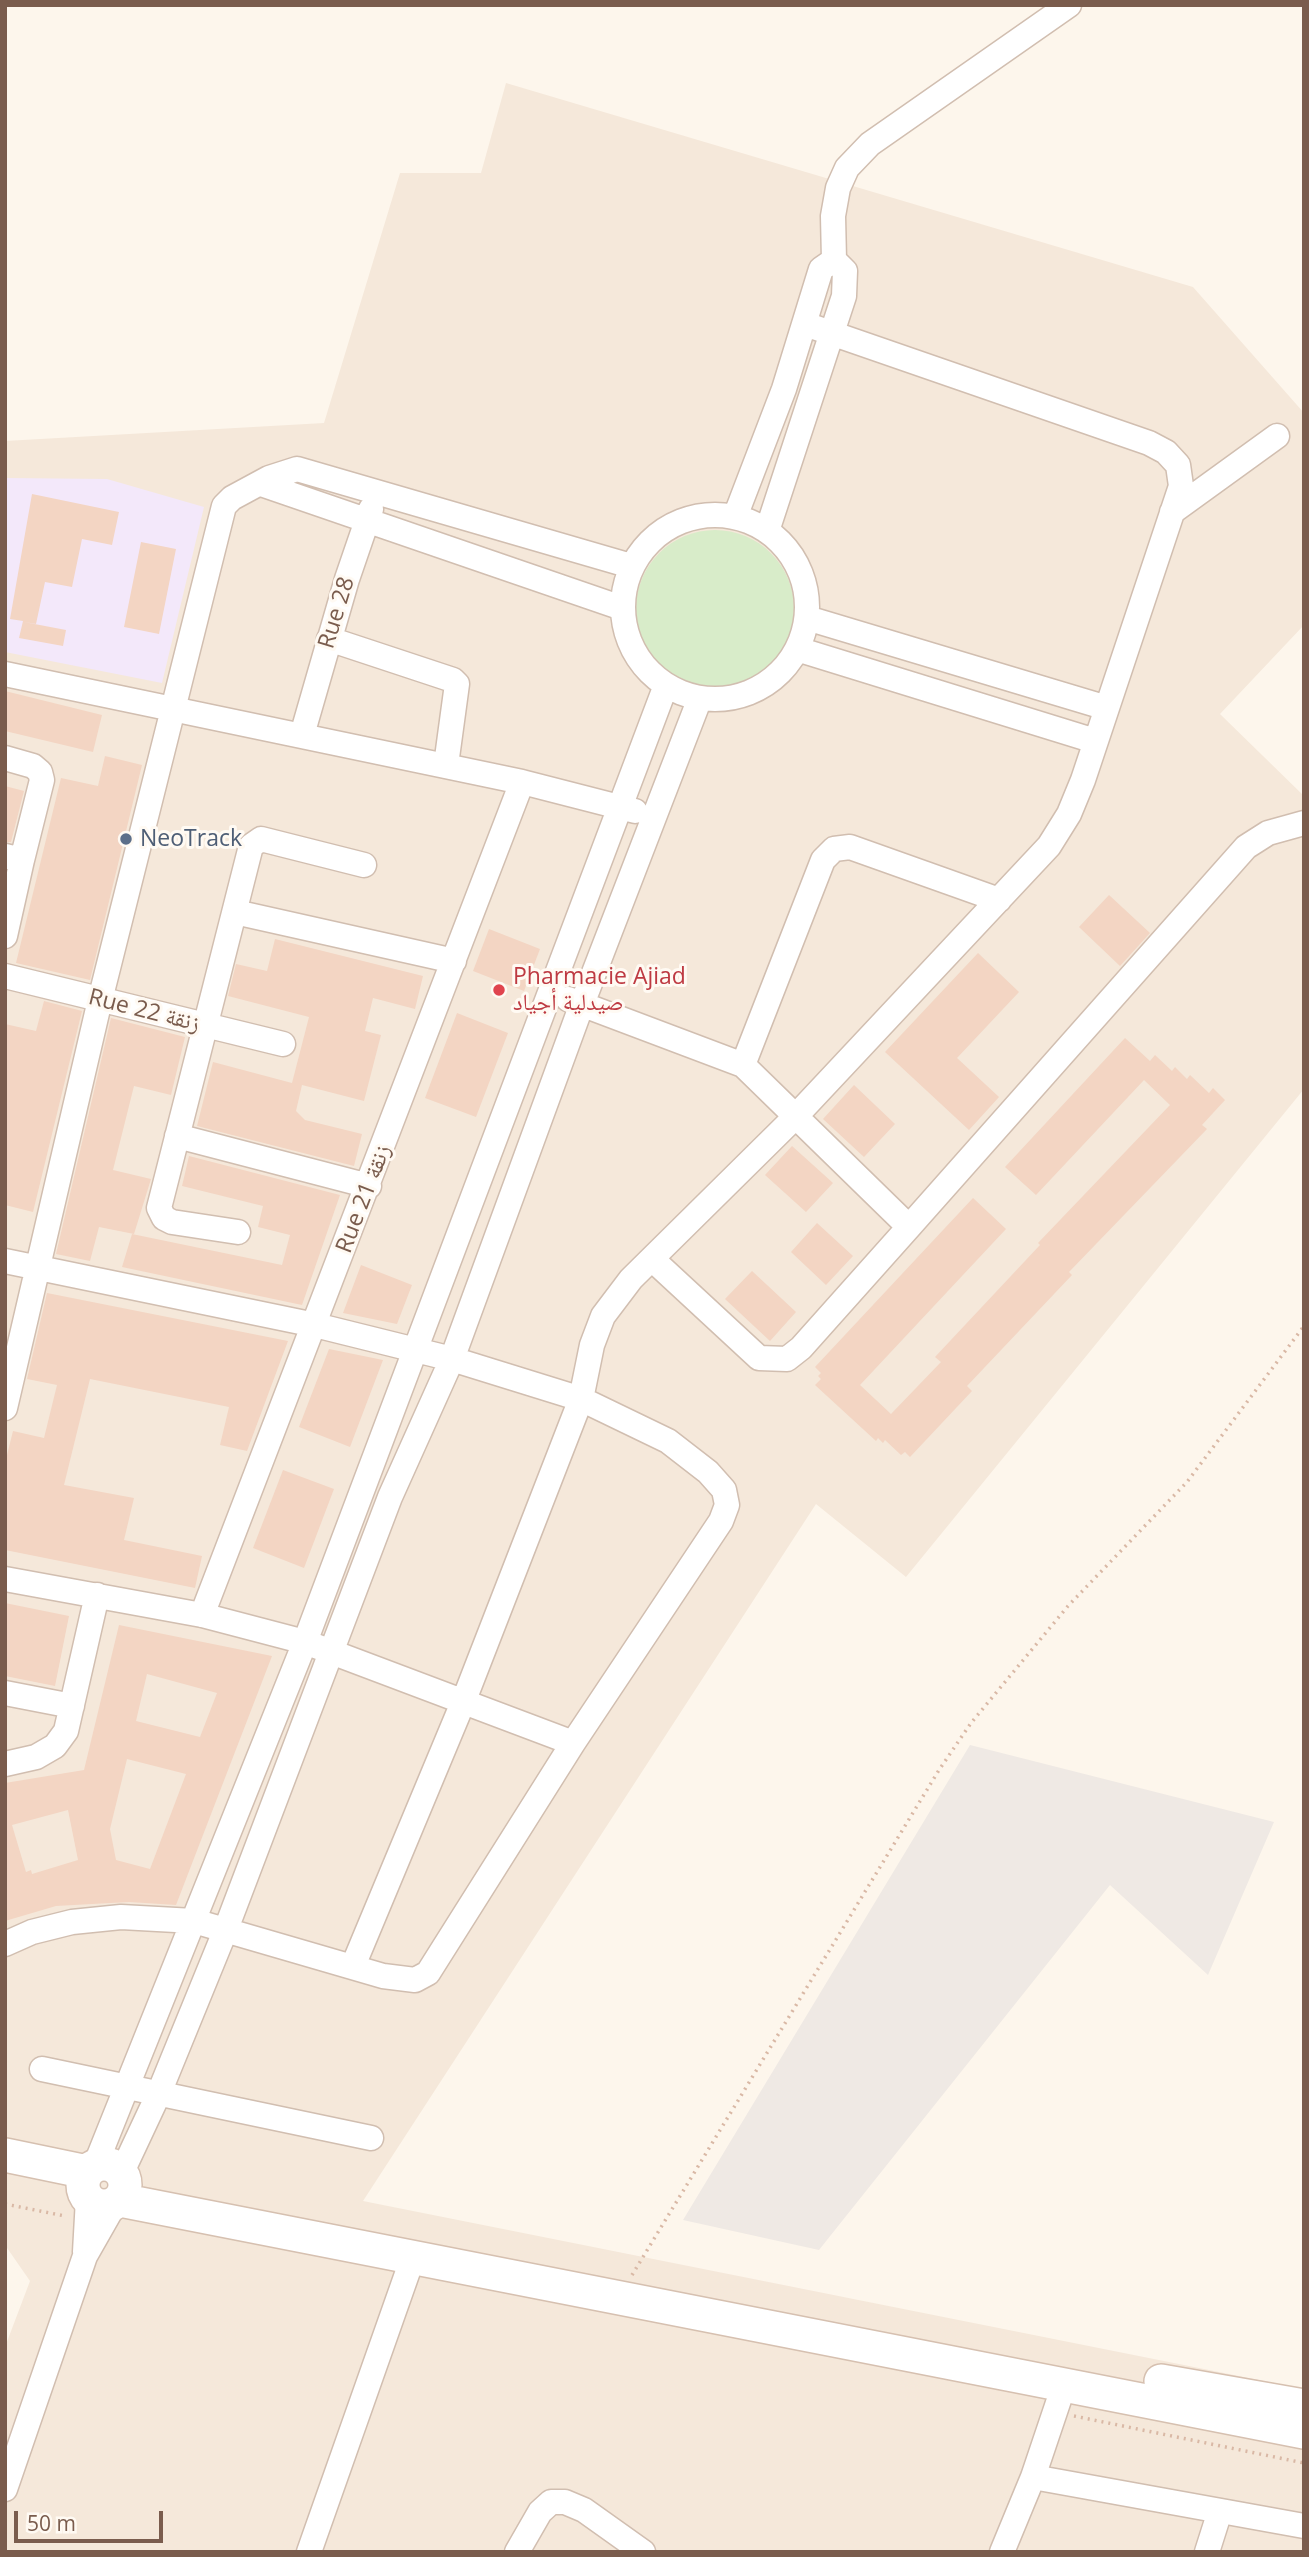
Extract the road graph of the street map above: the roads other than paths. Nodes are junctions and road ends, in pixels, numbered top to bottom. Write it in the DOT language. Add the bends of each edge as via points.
graph roads {
  1 [pos="1069,5"];
  2 [pos="834,260"];
  3 [pos="805,324"];
  4 [pos="832,333"];
  5 [pos="1277,436"];
  6 [pos="261,484"];
  7 [pos="375,491"];
  8 [pos="1172,512"];
  9 [pos="735,517"];
  10 [pos="367,523"];
  11 [pos="767,531"];
  12 [pos="632,566"];
  13 [pos="622,608"];
  14 [pos="807,618"];
  15 [pos="329,639"];
  16 [pos="797,649"];
  17 [pos="5,674"];
  18 [pos="666,685"];
  19 [pos="700,698"];
  20 [pos="173,707"];
  21 [pos="1107,708"];
  22 [pos="302,735"];
  23 [pos="1096,741"];
  24 [pos="5,758"];
  25 [pos="446,765"];
  26 [pos="522,782"];
  27 [pos="622,808"];
  28 [pos="653,816"];
  29 [pos="1304,823"];
  30 [pos="16,865"];
  31 [pos="364,865"];
  32 [pos="999,900"];
  33 [pos="235,912"];
  34 [pos="5,936"];
  35 [pos="454,961"];
  36 [pos="5,976"];
  37 [pos="550,992"];
  38 [pos="100,1000"];
  39 [pos="582,1004"];
  40 [pos="204,1026"];
  41 [pos="283,1044"];
  42 [pos="743,1065"];
  43 [pos="794,1118"];
  44 [pos="177,1136"];
  45 [pos="369,1186"];
  46 [pos="909,1227"];
  47 [pos="238,1233"];
  48 [pos="652,1259"];
  49 [pos="5,1261"];
  50 [pos="38,1267"];
  51 [pos="315,1325"];
  52 [pos="413,1350"];
  53 [pos="452,1359"];
  54 [pos="581,1399"];
  55 [pos="5,1408"];
  56 [pos="5,1579"];
  57 [pos="97,1595"];
  58 [pos="202,1615"];
  59 [pos="305,1642"];
  60 [pos="332,1652"];
  61 [pos="5,1693"];
  62 [pos="464,1700"];
  63 [pos="72,1706"];
  64 [pos="572,1743"];
  65 [pos="5,1764"];
  66 [pos="194,1920"];
  67 [pos="226,1929"];
  68 [pos="5,1944"];
  69 [pos="353,1966"];
  70 [pos="42,2069"];
  71 [pos="129,2086"];
  72 [pos="159,2093"];
  73 [pos="371,2138"];
  74 [pos="5,2155"];
  75 [pos="5,2174"];
  76 [pos="100,2189"];
  77 [pos="413,2257"];
  78 [pos="1063,2385"];
  79 [pos="1304,2406"];
  80 [pos="1304,2432"];
  81 [pos="1032,2477"];
  82 [pos="5,2489"];
  83 [pos="1220,2511"];
  84 [pos="1304,2526"];
  85 [pos="309,2552"];
  86 [pos="517,2552"];
  87 [pos="643,2552"];
  88 [pos="1002,2552"];
  89 [pos="1207,2552"];
  1 -- 2 [label="street" via="857,157 847,168 834,204"];
  2 -- 3 [label="street" via="821,270"];
  2 -- 4 [label="street" via="845,271 846,281"];
  3 -- 4 [label="street"];
  3 -- 9 [label="street"];
  4 -- 8 [label="street" via="1167,452 1178,465 1181,486"];
  4 -- 11 [label="street"];
  5 -- 8 [label="street"];
  6 -- 7 [label="street" via="297,469"];
  6 -- 10 [label="street"];
  6 -- 20 [label="street" via="224,506"];
  7 -- 10 [label="street, Rue 28"];
  7 -- 12 [label="street"];
  8 -- 21 [label="street"];
  9 -- 11 [label="street"];
  9 -- 12 [label="street" via="702,516 670,526 652,539"];
  10 -- 13 [label="street"];
  10 -- 15 [label="street, Rue 28"];
  11 -- 14 [label="street" via="784,546 801,574"];
  12 -- 13 [label="street"];
  13 -- 18 [label="street" via="627,638 636,656"];
  14 -- 16 [label="street"];
  14 -- 21 [label="street"];
  15 -- 22 [label="street, Rue 28"];
  15 -- 25 [label="street" via="457,684"];
  16 -- 19 [label="street" via="782,670 762,686 726,699"];
  16 -- 23 [label="street"];
  17 -- 20 [label="street"];
  18 -- 19 [label="street"];
  18 -- 27 [label="street"];
  19 -- 28 [label="street"];
  20 -- 22 [label="street"];
  20 -- 38 [label="street"];
  21 -- 23 [label="street"];
  22 -- 25 [label="street"];
  23 -- 32 [label="street" via="1069,814 1049,846"];
  24 -- 30 [label="street" via="33,766 42,780"];
  25 -- 26 [label="street"];
  26 -- 27 [label="street"];
  26 -- 35 [label="street, Rue 21 زنقة"];
  27 -- 28 [label="street"];
  27 -- 37 [label="street"];
  28 -- 39 [label="street"];
  29 -- 46 [label="street" via="1268,833 1246,847"];
  30 -- 34 [label="street"];
  31 -- 33 [label="street" via="267,840 255,841"];
  32 -- 42 [label="street" via="850,847 834,849 823,860"];
  32 -- 43 [label="street"];
  33 -- 35 [label="street"];
  33 -- 40 [label="street"];
  35 -- 45 [label="street, Rue 21 زنقة"];
  36 -- 38 [label="street, Rue 22 زنقة"];
  37 -- 39 [label="street"];
  37 -- 52 [label="street"];
  38 -- 40 [label="street, Rue 22 زنقة"];
  38 -- 50 [label="street"];
  39 -- 42 [label="street"];
  39 -- 53 [label="street"];
  40 -- 41 [label="street, Rue 22 زنقة"];
  40 -- 44 [label="street"];
  42 -- 43 [label="street"];
  43 -- 46 [label="street"];
  43 -- 48 [label="street"];
  44 -- 45 [label="street"];
  44 -- 47 [label="street" via="160,1213 172,1222"];
  45 -- 51 [label="street, Rue 21 زنقة"];
  46 -- 48 [label="street" via="801,1348 776,1361 759,1358 740,1343"];
  48 -- 54 [label="street" via="603,1316"];
  49 -- 50 [label="street"];
  50 -- 51 [label="street"];
  50 -- 55 [label="street"];
  51 -- 52 [label="street"];
  51 -- 58 [label="street, Rue 21 زنقة"];
  52 -- 53 [label="street"];
  52 -- 59 [label="street"];
  53 -- 54 [label="street"];
  53 -- 60 [label="street" via="390,1497"];
  54 -- 62 [label="street"];
  54 -- 64 [label="street" via="668,1441 709,1472 724,1490 727,1505 721,1521"];
  56 -- 57 [label="street"];
  57 -- 58 [label="street"];
  57 -- 63 [label="street"];
  58 -- 59 [label="street"];
  59 -- 60 [label="street"];
  59 -- 66 [label="street"];
  60 -- 62 [label="street"];
  60 -- 67 [label="street"];
  61 -- 63 [label="street"];
  62 -- 64 [label="street"];
  62 -- 69 [label="street"];
  63 -- 65 [label="street" via="66,1731 55,1746 36,1757"];
  64 -- 69 [label="street" via="428,1973 402,1980"];
  66 -- 67 [label="street"];
  66 -- 68 [label="street" via="121,1917 72,1922"];
  66 -- 71 [label="street"];
  67 -- 69 [label="street"];
  67 -- 72 [label="street"];
  70 -- 71 [label="street"];
  71 -- 72 [label="street"];
  71 -- 76 [label="street"];
  72 -- 73 [label="street"];
  72 -- 76 [label="street"];
  74 -- 76 [label="main road"];
  75 -- 76 [label="main road"];
  76 -- 77 [label="main road"];
  76 -- 79 [label="main road" via="630,2278"];
  76 -- 82 [label="street" via="85,2256"];
  77 -- 78 [label="main road"];
  77 -- 85 [label="street"];
  78 -- 80 [label="main road"];
  78 -- 81 [label="street"];
  81 -- 83 [label="street"];
  81 -- 88 [label="street"];
  83 -- 84 [label="street"];
  83 -- 89 [label="street"];
  86 -- 87 [label="street" via="540,2512 551,2502 565,2502 584,2510"];
}
